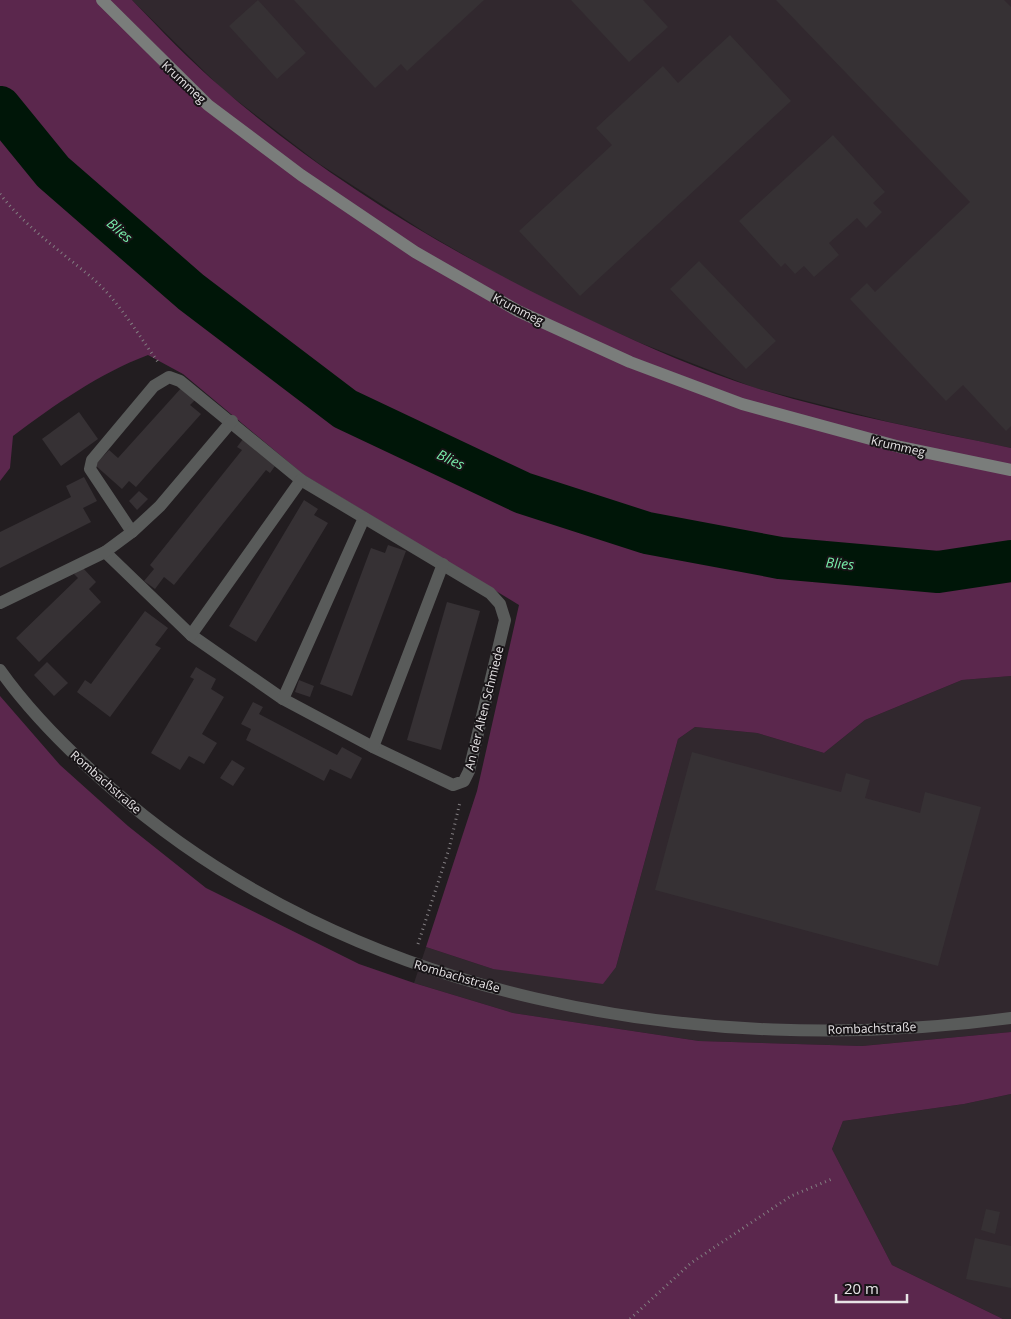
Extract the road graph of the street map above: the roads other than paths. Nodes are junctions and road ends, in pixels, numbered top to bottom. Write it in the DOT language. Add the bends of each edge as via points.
graph roads {
  1 [pos="102,0"];
  2 [pos="232,421"];
  3 [pos="1011,470"];
  4 [pos="301,480"];
  5 [pos="364,518"];
  6 [pos="132,532"];
  7 [pos="105,552"];
  8 [pos="443,564"];
  9 [pos="0,603"];
  10 [pos="191,635"];
  11 [pos="0,670"];
  12 [pos="283,700"];
  13 [pos="373,747"];
  14 [pos="1011,1018"];
  1 -- 3 [label="main road, Krummeg" via="208,105 301,175 414,252 518,311 630,362 742,404 900,447"];
  2 -- 4 [label="street, An der Alten Schmiede"];
  2 -- 6 [label="street" via="160,506"];
  2 -- 6 [label="street, An der Alten Schmiede" via="180,381 169,377 154,386 92,460 90,469"];
  4 -- 5 [label="street, An der Alten Schmiede"];
  4 -- 10 [label="street"];
  5 -- 8 [label="street, An der Alten Schmiede"];
  5 -- 12 [label="street"];
  6 -- 7 [label="street"];
  7 -- 9 [label="street"];
  7 -- 10 [label="street, An der Alten Schmiede"];
  8 -- 13 [label="street"];
  8 -- 13 [label="street, An der Alten Schmiede" via="490,593 500,604 504,620 470,771 464,781 453,785"];
  10 -- 12 [label="street, An der Alten Schmiede"];
  11 -- 14 [label="street, Rombachstraße" via="14,690 75,756 136,810 217,869 319,924 412,964 540,1001 641,1017 738,1026 858,1031"];
  12 -- 13 [label="street, An der Alten Schmiede"];
}
